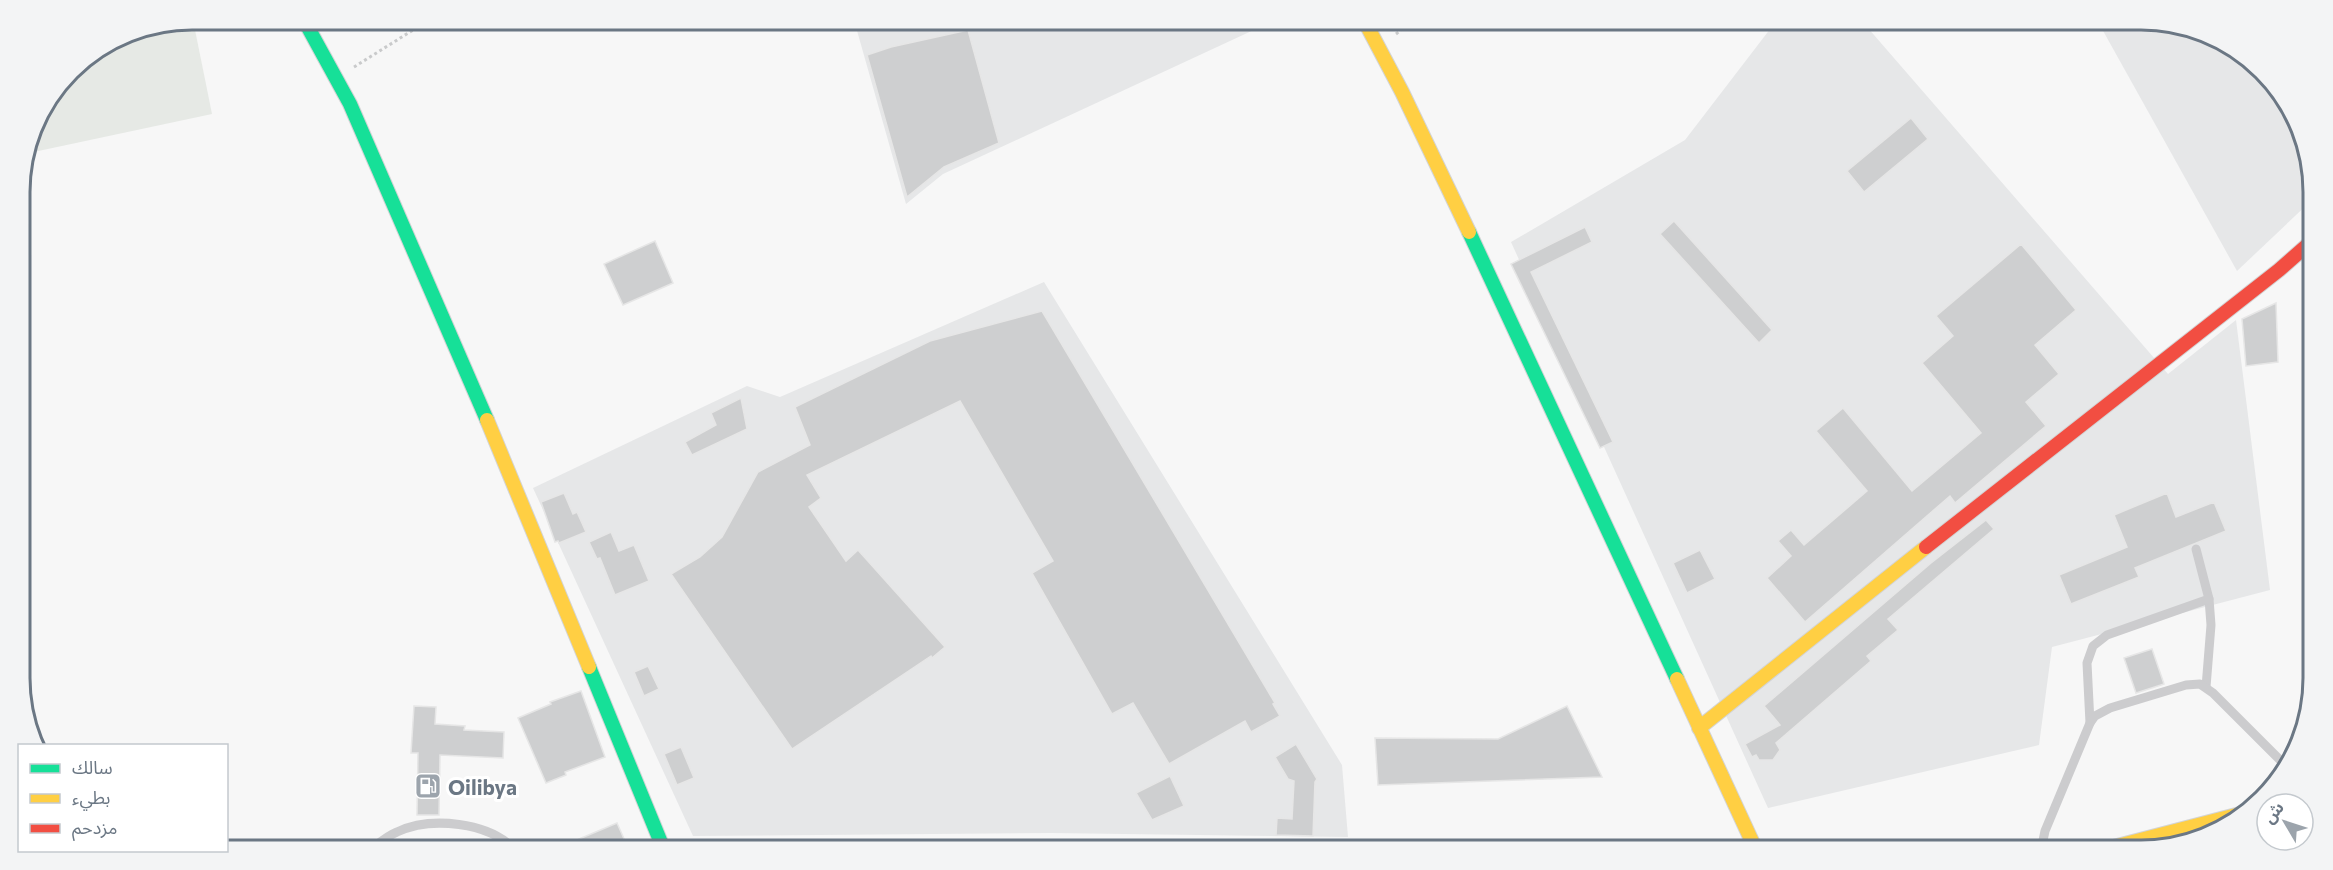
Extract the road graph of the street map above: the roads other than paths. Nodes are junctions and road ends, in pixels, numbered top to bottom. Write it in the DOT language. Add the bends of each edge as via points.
graph roads {
  1 [pos="310,30"];
  2 [pos="1369,30"];
  3 [pos="2303,249"];
  4 [pos="2196,549"];
  5 [pos="2209,599"];
  6 [pos="2206,687"];
  7 [pos="2090,723"];
  8 [pos="1699,728"];
  9 [pos="2280,760"];
  10 [pos="2219,819"];
  11 [pos="382,840"];
  12 [pos="502,840"];
  13 [pos="660,840"];
  14 [pos="1750,840"];
  15 [pos="2043,840"];
  16 [pos="2140,840"];
  1 -- 13 [label="main road" via="350,104 514,483"];
  2 -- 8 [label="main road" via="1485,267"];
  3 -- 8 [label="main road"];
  4 -- 5 [label="lane"];
  5 -- 6 [label="lane"];
  5 -- 7 [label="lane" via="2108,635 2093,646 2087,663"];
  6 -- 7 [label="lane" via="2186,685 2110,708"];
  6 -- 9 [label="lane"];
  7 -- 15 [label="lane"];
  8 -- 14 [label="main road"];
  10 -- 16 [label="main road"];
  11 -- 12 [label="lane" via="414,826 458,825 487,831"];
}
